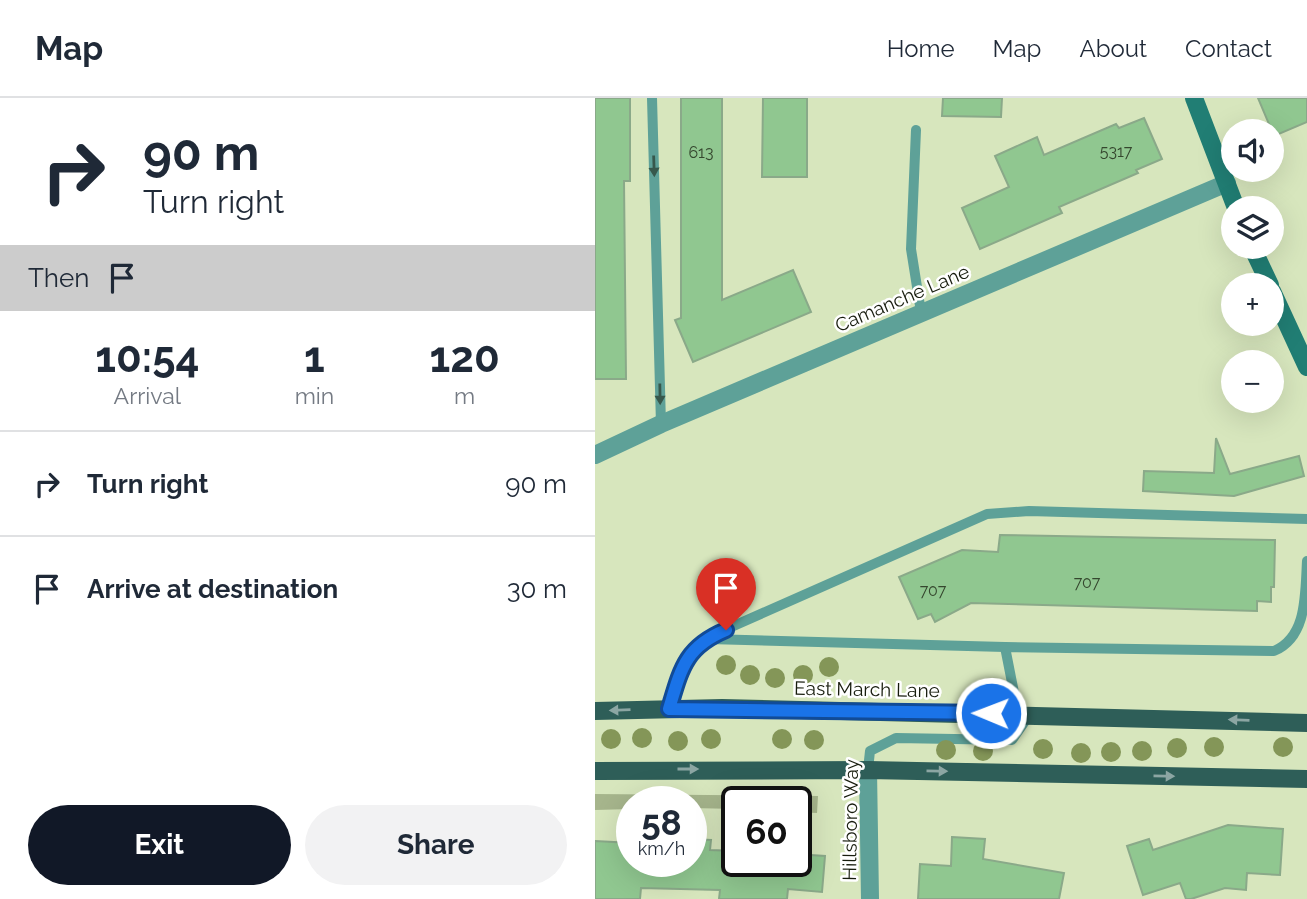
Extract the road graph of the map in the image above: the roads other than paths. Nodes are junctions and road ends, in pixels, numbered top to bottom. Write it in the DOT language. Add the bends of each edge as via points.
graph roads {
  1 [pos="652,98"];
  2 [pos="1193,98"];
  3 [pos="916,130"];
  4 [pos="1227,183"];
  5 [pos="1232,196"];
  6 [pos="922,312"];
  7 [pos="1284,317"];
  8 [pos="1307,367"];
  9 [pos="661,424"];
  10 [pos="595,455"];
  11 [pos="1307,519"];
  12 [pos="1307,561"];
  13 [pos="704,639"];
  14 [pos="1005,647"];
  15 [pos="669,709"];
  16 [pos="595,711"];
  17 [pos="1024,713"];
  18 [pos="1307,723"];
  19 [pos="869,770"];
  20 [pos="595,771"];
  21 [pos="1307,779"];
  22 [pos="870,899"];
  1 -- 9 [label="lane, one-way"];
  2 -- 4 [label="street"];
  3 -- 6 [label="lane" via="911,249"];
  4 -- 5 [label="street"];
  4 -- 6 [label="street, Camanche Lane"];
  6 -- 9 [label="street, Camanche Lane"];
  7 -- 8 [label="street"];
  9 -- 10 [label="street, Camanche Lane"];
  11 -- 13 [label="lane" via="1029,511 987,514"];
  12 -- 14 [label="lane" via="1303,628 1287,646 1274,650"];
  13 -- 14 [label="lane"];
  13 -- 15 [label="lane" via="689,653"];
  14 -- 17 [label="lane"];
  15 -- 16 [label="main road, East March Lane, one-way"];
  15 -- 17 [label="main road, East March Lane"];
  18 -- 17 [label="main road, East March Lane, one-way"];
  17 -- 19 [label="lane, Hillsboro Way" via="1012,740 895,738 870,751"];
  20 -- 19 [label="main road, one-way"];
  19 -- 21 [label="main road, one-way"];
  19 -- 22 [label="street, Hillsboro Way"];
}
